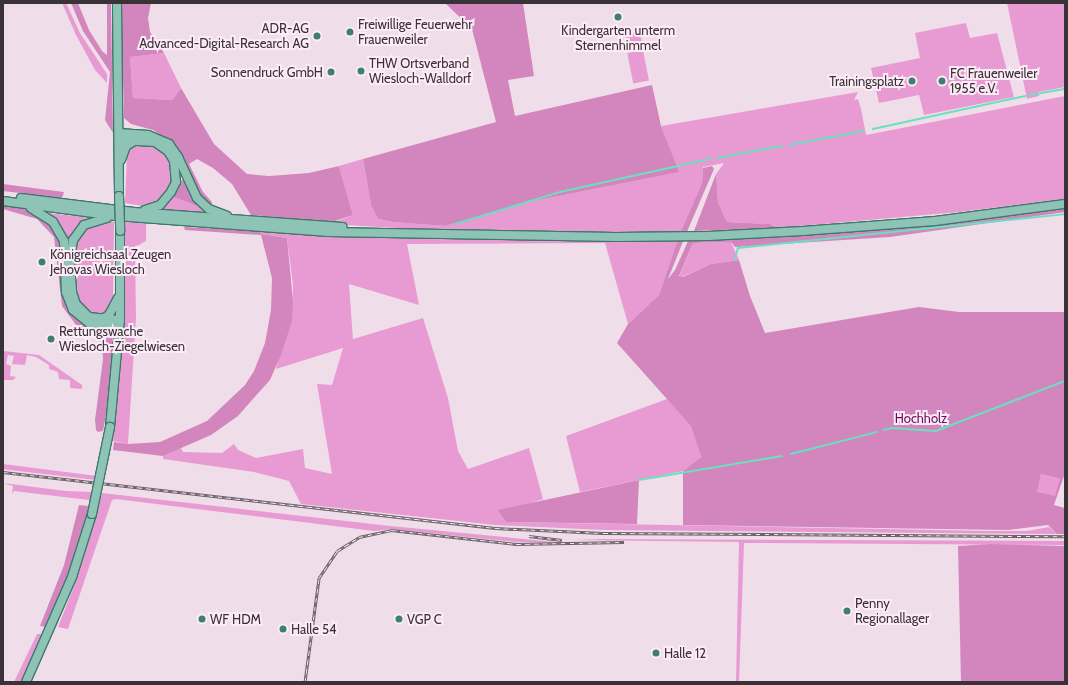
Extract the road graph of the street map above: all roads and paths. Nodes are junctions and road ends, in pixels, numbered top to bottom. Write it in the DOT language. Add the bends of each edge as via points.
graph roads {
  1 [pos="117,3"];
  2 [pos="119,137"];
  3 [pos="138,140"];
  4 [pos="119,165"];
  5 [pos="3,196"];
  6 [pos="3,201"];
  7 [pos="26,204"];
  8 [pos="1065,204"];
  9 [pos="134,212"];
  10 [pos="116,216"];
  11 [pos="243,221"];
  12 [pos="522,235"];
  13 [pos="120,291"];
  14 [pos="99,320"];
  15 [pos="120,324"];
  16 [pos="26,682"];
  1 -- 2 [label="main road"];
  2 -- 3 [label="main road"];
  2 -- 4 [label="main road"];
  2 -- 11 [label="main road" via="148,135 164,141 178,157 192,190 202,204 219,214"];
  3 -- 4 [label="main road" via="126,146"];
  3 -- 9 [label="main road" via="155,142 168,151 174,161 176,177 171,192 160,205"];
  4 -- 13 [label="main road, bridge"];
  5 -- 9 [label="main road"];
  6 -- 7 [label="main road"];
  7 -- 10 [label="main road"];
  7 -- 15 [label="main road" via="46,216 59,229 64,241 66,292 73,310 90,324"];
  8 -- 12 [label="main road" via="942,220 803,231 708,236"];
  9 -- 11 [label="main road"];
  10 -- 12 [label="main road" via="335,232"];
  10 -- 14 [label="main road" via="84,225 78,232 72,249 74,298 84,314"];
  11 -- 12 [label="main road"];
  13 -- 14 [label="main road" via="113,310"];
  13 -- 15 [label="main road"];
  14 -- 15 [label="main road"];
  15 -- 16 [label="main road, bridge" via="110,427 92,514 55,621"];
}
